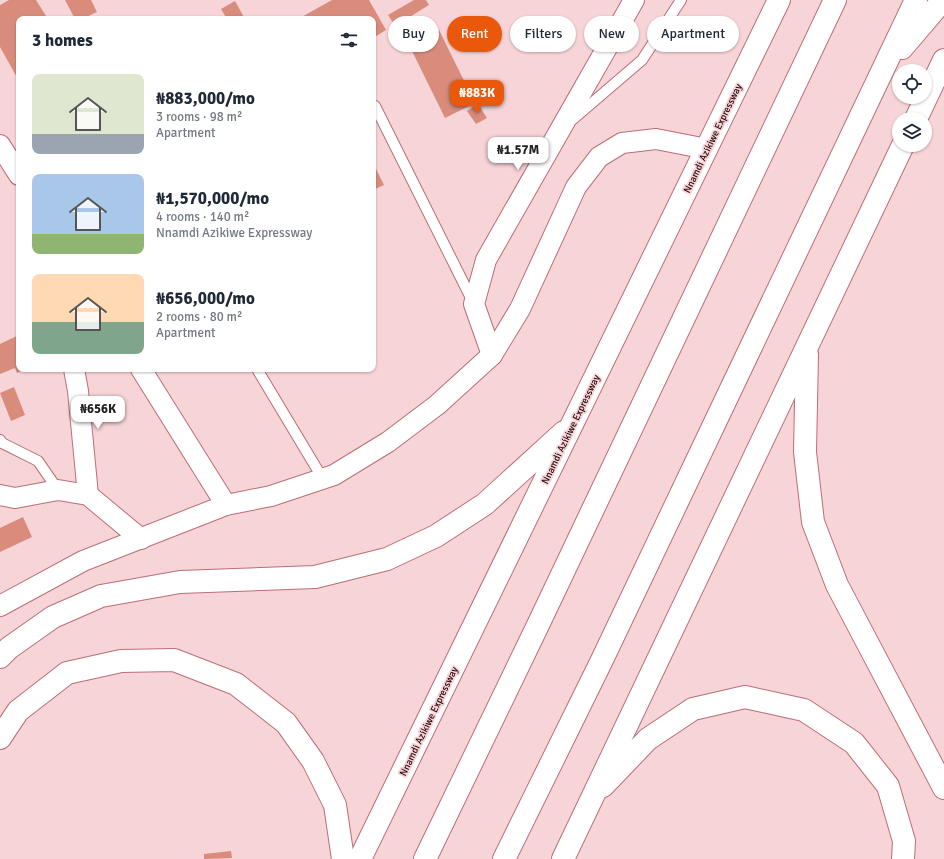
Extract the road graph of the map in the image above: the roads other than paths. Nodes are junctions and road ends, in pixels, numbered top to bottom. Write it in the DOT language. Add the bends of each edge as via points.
graph roads {
  1 [pos="634,0"];
  2 [pos="681,0"];
  3 [pos="779,0"];
  4 [pos="835,0"];
  5 [pos="916,0"];
  6 [pos="943,0"];
  7 [pos="944,60"];
  8 [pos="883,70"];
  9 [pos="376,108"];
  10 [pos="919,112"];
  11 [pos="557,133"];
  12 [pos="0,145"];
  13 [pos="707,149"];
  14 [pos="900,152"];
  15 [pos="16,170"];
  16 [pos="474,304"];
  17 [pos="807,347"];
  18 [pos="492,355"];
  19 [pos="75,372"];
  20 [pos="143,372"];
  21 [pos="259,372"];
  22 [pos="572,424"];
  23 [pos="0,440"];
  24 [pos="323,479"];
  25 [pos="58,490"];
  26 [pos="0,495"];
  27 [pos="88,495"];
  28 [pos="226,505"];
  29 [pos="141,539"];
  30 [pos="0,606"];
  31 [pos="0,657"];
  32 [pos="0,738"];
  33 [pos="944,788"];
  34 [pos="588,802"];
  35 [pos="343,859"];
  36 [pos="360,859"];
  37 [pos="425,859"];
  38 [pos="504,859"];
  39 [pos="563,859"];
  40 [pos="903,859"];
  1 -- 11 [label="street"];
  2 -- 11 [label="lane" via="642,60"];
  3 -- 13 [label="highway, Nnamdi Azikiwe Expressway"];
  4 -- 37 [label="highway"];
  5 -- 8 [label="highway"];
  6 -- 8 [label="highway"];
  7 -- 10 [label="highway"];
  8 -- 38 [label="highway" via="602,660"];
  9 -- 16 [label="lane"];
  11 -- 16 [label="street" via="486,260"];
  12 -- 15 [label="street"];
  13 -- 18 [label="street" via="656,139 622,143 598,157 576,187 520,309"];
  13 -- 22 [label="highway, Nnamdi Azikiwe Expressway"];
  14 -- 17 [label="highway"];
  16 -- 18 [label="street"];
  17 -- 33 [label="highway" via="805,452 813,522 837,585"];
  17 -- 34 [label="highway"];
  18 -- 24 [label="street" via="437,405 388,442"];
  19 -- 27 [label="street"];
  20 -- 28 [label="street"];
  21 -- 24 [label="lane"];
  22 -- 31 [label="highway" via="485,504 436,536 387,560 315,577 180,582 101,596 52,617"];
  22 -- 36 [label="highway, Nnamdi Azikiwe Expressway"];
  23 -- 25 [label="lane" via="38,461"];
  24 -- 28 [label="street" via="271,496"];
  25 -- 26 [label="street" via="15,498"];
  25 -- 27 [label="street"];
  27 -- 29 [label="street"];
  28 -- 29 [label="street"];
  29 -- 30 [label="street" via="83,562"];
  32 -- 35 [label="highway" via="18,711 67,673 121,661 174,660 236,684 286,723 313,761 335,806"];
  34 -- 39 [label="highway"];
  34 -- 40 [label="highway" via="648,739 694,709 745,697 804,710 854,743 888,786 904,841"];
}
